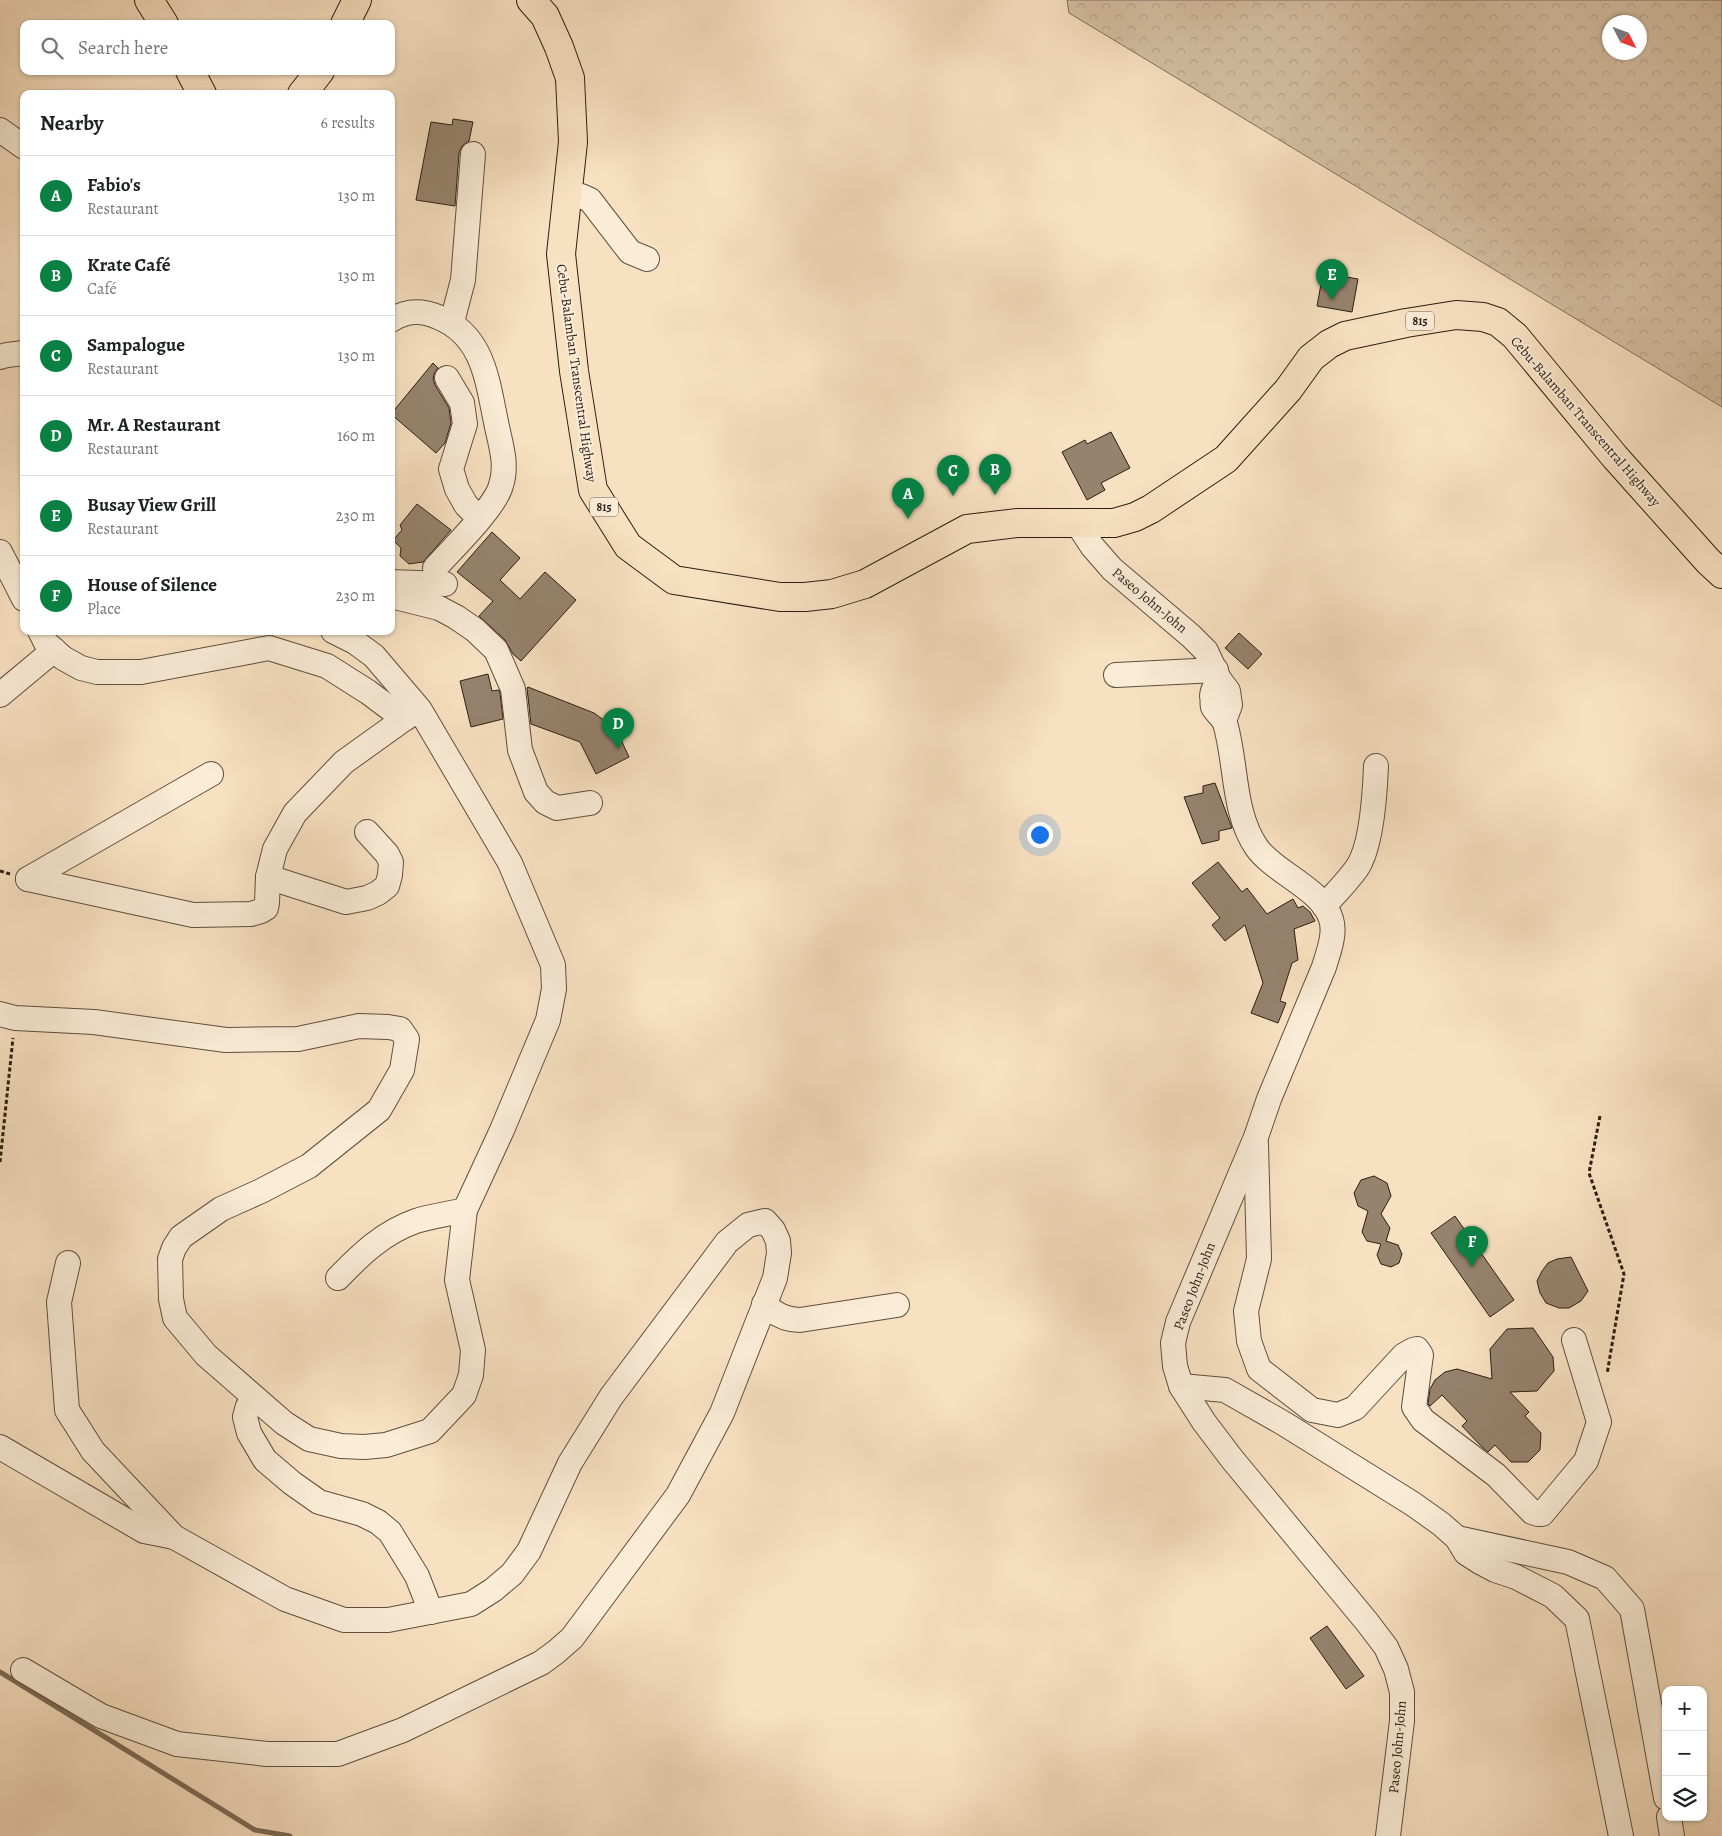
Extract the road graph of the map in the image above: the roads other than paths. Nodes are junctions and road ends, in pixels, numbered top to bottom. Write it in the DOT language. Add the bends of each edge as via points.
graph roads {
  1 [pos="149,0"];
  2 [pos="357,0"];
  3 [pos="531,0"];
  4 [pos="162,20"];
  5 [pos="347,20"];
  6 [pos="192,75"];
  7 [pos="317,75"];
  8 [pos="200,90"];
  9 [pos="305,90"];
  10 [pos="0,130"];
  11 [pos="20,144"];
  12 [pos="473,154"];
  13 [pos="566,196"];
  14 [pos="647,259"];
  15 [pos="395,318"];
  16 [pos="452,322"];
  17 [pos="20,353"];
  18 [pos="0,357"];
  19 [pos="446,378"];
  20 [pos="479,518"];
  21 [pos="1077,523"];
  22 [pos="0,552"];
  23 [pos="1722,574"];
  24 [pos="395,582"];
  25 [pos="20,591"];
  26 [pos="395,597"];
  27 [pos="341,635"];
  28 [pos="47,640"];
  29 [pos="1218,674"];
  30 [pos="1116,675"];
  31 [pos="0,694"];
  32 [pos="412,715"];
  33 [pos="1376,766"];
  34 [pos="211,774"];
  35 [pos="590,803"];
  36 [pos="367,832"];
  37 [pos="268,877"];
  38 [pos="1324,906"];
  39 [pos="8,1016"];
  40 [pos="1256,1137"];
  41 [pos="465,1210"];
  42 [pos="68,1264"];
  43 [pos="338,1278"];
  44 [pos="764,1304"];
  45 [pos="897,1305"];
  46 [pos="1574,1340"];
  47 [pos="1181,1386"];
  48 [pos="256,1400"];
  49 [pos="0,1447"];
  50 [pos="174,1537"];
  51 [pos="1457,1538"];
  52 [pos="431,1612"];
  53 [pos="23,1670"];
  54 [pos="1662,1776"];
  55 [pos="1670,1821"];
  56 [pos="1388,1836"];
  57 [pos="1621,1836"];
  58 [pos="1672,1836"];
  1 -- 4 [label="main road"];
  2 -- 5 [label="main road"];
  3 -- 13 [label="main road, Cebu-Balamban Transcentral Highway / 815" via="545,16 570,78 573,142"];
  6 -- 8 [label="main road"];
  7 -- 9 [label="main road"];
  10 -- 11 [label="street"];
  12 -- 16 [label="street" via="462,280"];
  13 -- 14 [label="street" via="590,200 630,252"];
  13 -- 21 [label="main road, Cebu-Balamban Transcentral Highway / 815" via="562,254 574,371 592,490 628,546 674,580 780,597 832,594 865,584 967,528 1018,523"];
  15 -- 16 [label="street" via="410,312 426,311"];
  16 -- 20 [label="street" via="468,337 485,370 505,468 493,503"];
  17 -- 18 [label="street"];
  19 -- 20 [label="street" via="462,403 465,424 451,469 457,489"];
  20 -- 24 [label="street" via="440,576"];
  21 -- 23 [label="main road, Cebu-Balamban Transcentral Highway / 815" via="1114,523 1135,517 1226,459 1288,390 1311,358 1329,344 1357,333 1406,323 1456,316 1483,317 1498,322 1515,336 1615,457"];
  21 -- 29 [label="street, Paseo John-John" via="1112,569 1200,644"];
  22 -- 25 [label="street"];
  26 -- 35 [label="street" via="439,608 475,630 496,650 513,689 520,750 536,792 544,802 557,808"];
  27 -- 32 [label="street" via="374,656"];
  28 -- 31 [label="street"];
  28 -- 32 [label="street" via="63,658 97,672 141,672 269,648 327,666"];
  29 -- 30 [label="street"];
  29 -- 38 [label="street, Paseo John-John" via="1212,693 1213,707 1224,721 1238,795 1257,847"];
  32 -- 37 [label="street" via="344,762 295,812 275,849"];
  32 -- 41 [label="street" via="510,863 554,965 554,989 548,1020"];
  33 -- 38 [label="street" via="1374,804 1358,867"];
  34 -- 37 [label="street" via="28,879 192,915 261,911 266,908"];
  36 -- 37 [label="street" via="391,862 387,886 378,893 346,902"];
  38 -- 40 [label="street, Paseo John-John" via="1331,918 1329,950"];
  39 -- 48 [label="street" via="94,1022 226,1040 298,1040 359,1026 400,1029 407,1039 402,1070 379,1110 309,1166 221,1209 180,1237 174,1248 170,1260 175,1318 206,1355"];
  40 -- 46 [label="street" via="1259,1259 1246,1311 1249,1341 1259,1369 1312,1410 1338,1415 1355,1408 1404,1355 1417,1349 1421,1355 1414,1407 1423,1420 1496,1475 1532,1512 1542,1514 1586,1461 1599,1422"];
  40 -- 47 [label="street, Paseo John-John" via="1178,1322 1173,1343"];
  41 -- 43 [label="street" via="416,1221 386,1236 367,1249"];
  41 -- 48 [label="street" via="457,1280 473,1350 471,1375 464,1394 430,1431 386,1445 342,1446 309,1440"];
  42 -- 50 [label="street" via="59,1302 67,1410 93,1450"];
  44 -- 45 [label="street" via="790,1320"];
  44 -- 52 [label="street" via="775,1278 779,1253 778,1241 765,1221 748,1225 727,1242 611,1397 570,1463 529,1551 512,1574 471,1604"];
  44 -- 53 [label="street" via="722,1413 678,1495 572,1638 541,1663 403,1730 338,1754 267,1754 177,1744 102,1716"];
  47 -- 51 [label="street" via="1225,1390 1405,1499"];
  47 -- 56 [label="street, Paseo John-John" via="1232,1459 1386,1647 1402,1692 1402,1721"];
  48 -- 52 [label="street" via="248,1406 245,1416 248,1433 264,1460 319,1502 362,1514 390,1532 417,1576"];
  49 -- 50 [label="street" via="144,1531"];
  50 -- 52 [label="street" via="285,1599 344,1620 388,1620"];
  51 -- 54 [label="street" via="1568,1562 1605,1578 1632,1609"];
  51 -- 57 [label="street" via="1466,1552 1480,1562 1554,1596 1577,1620"];
  55 -- 58 [label="street"];
}
